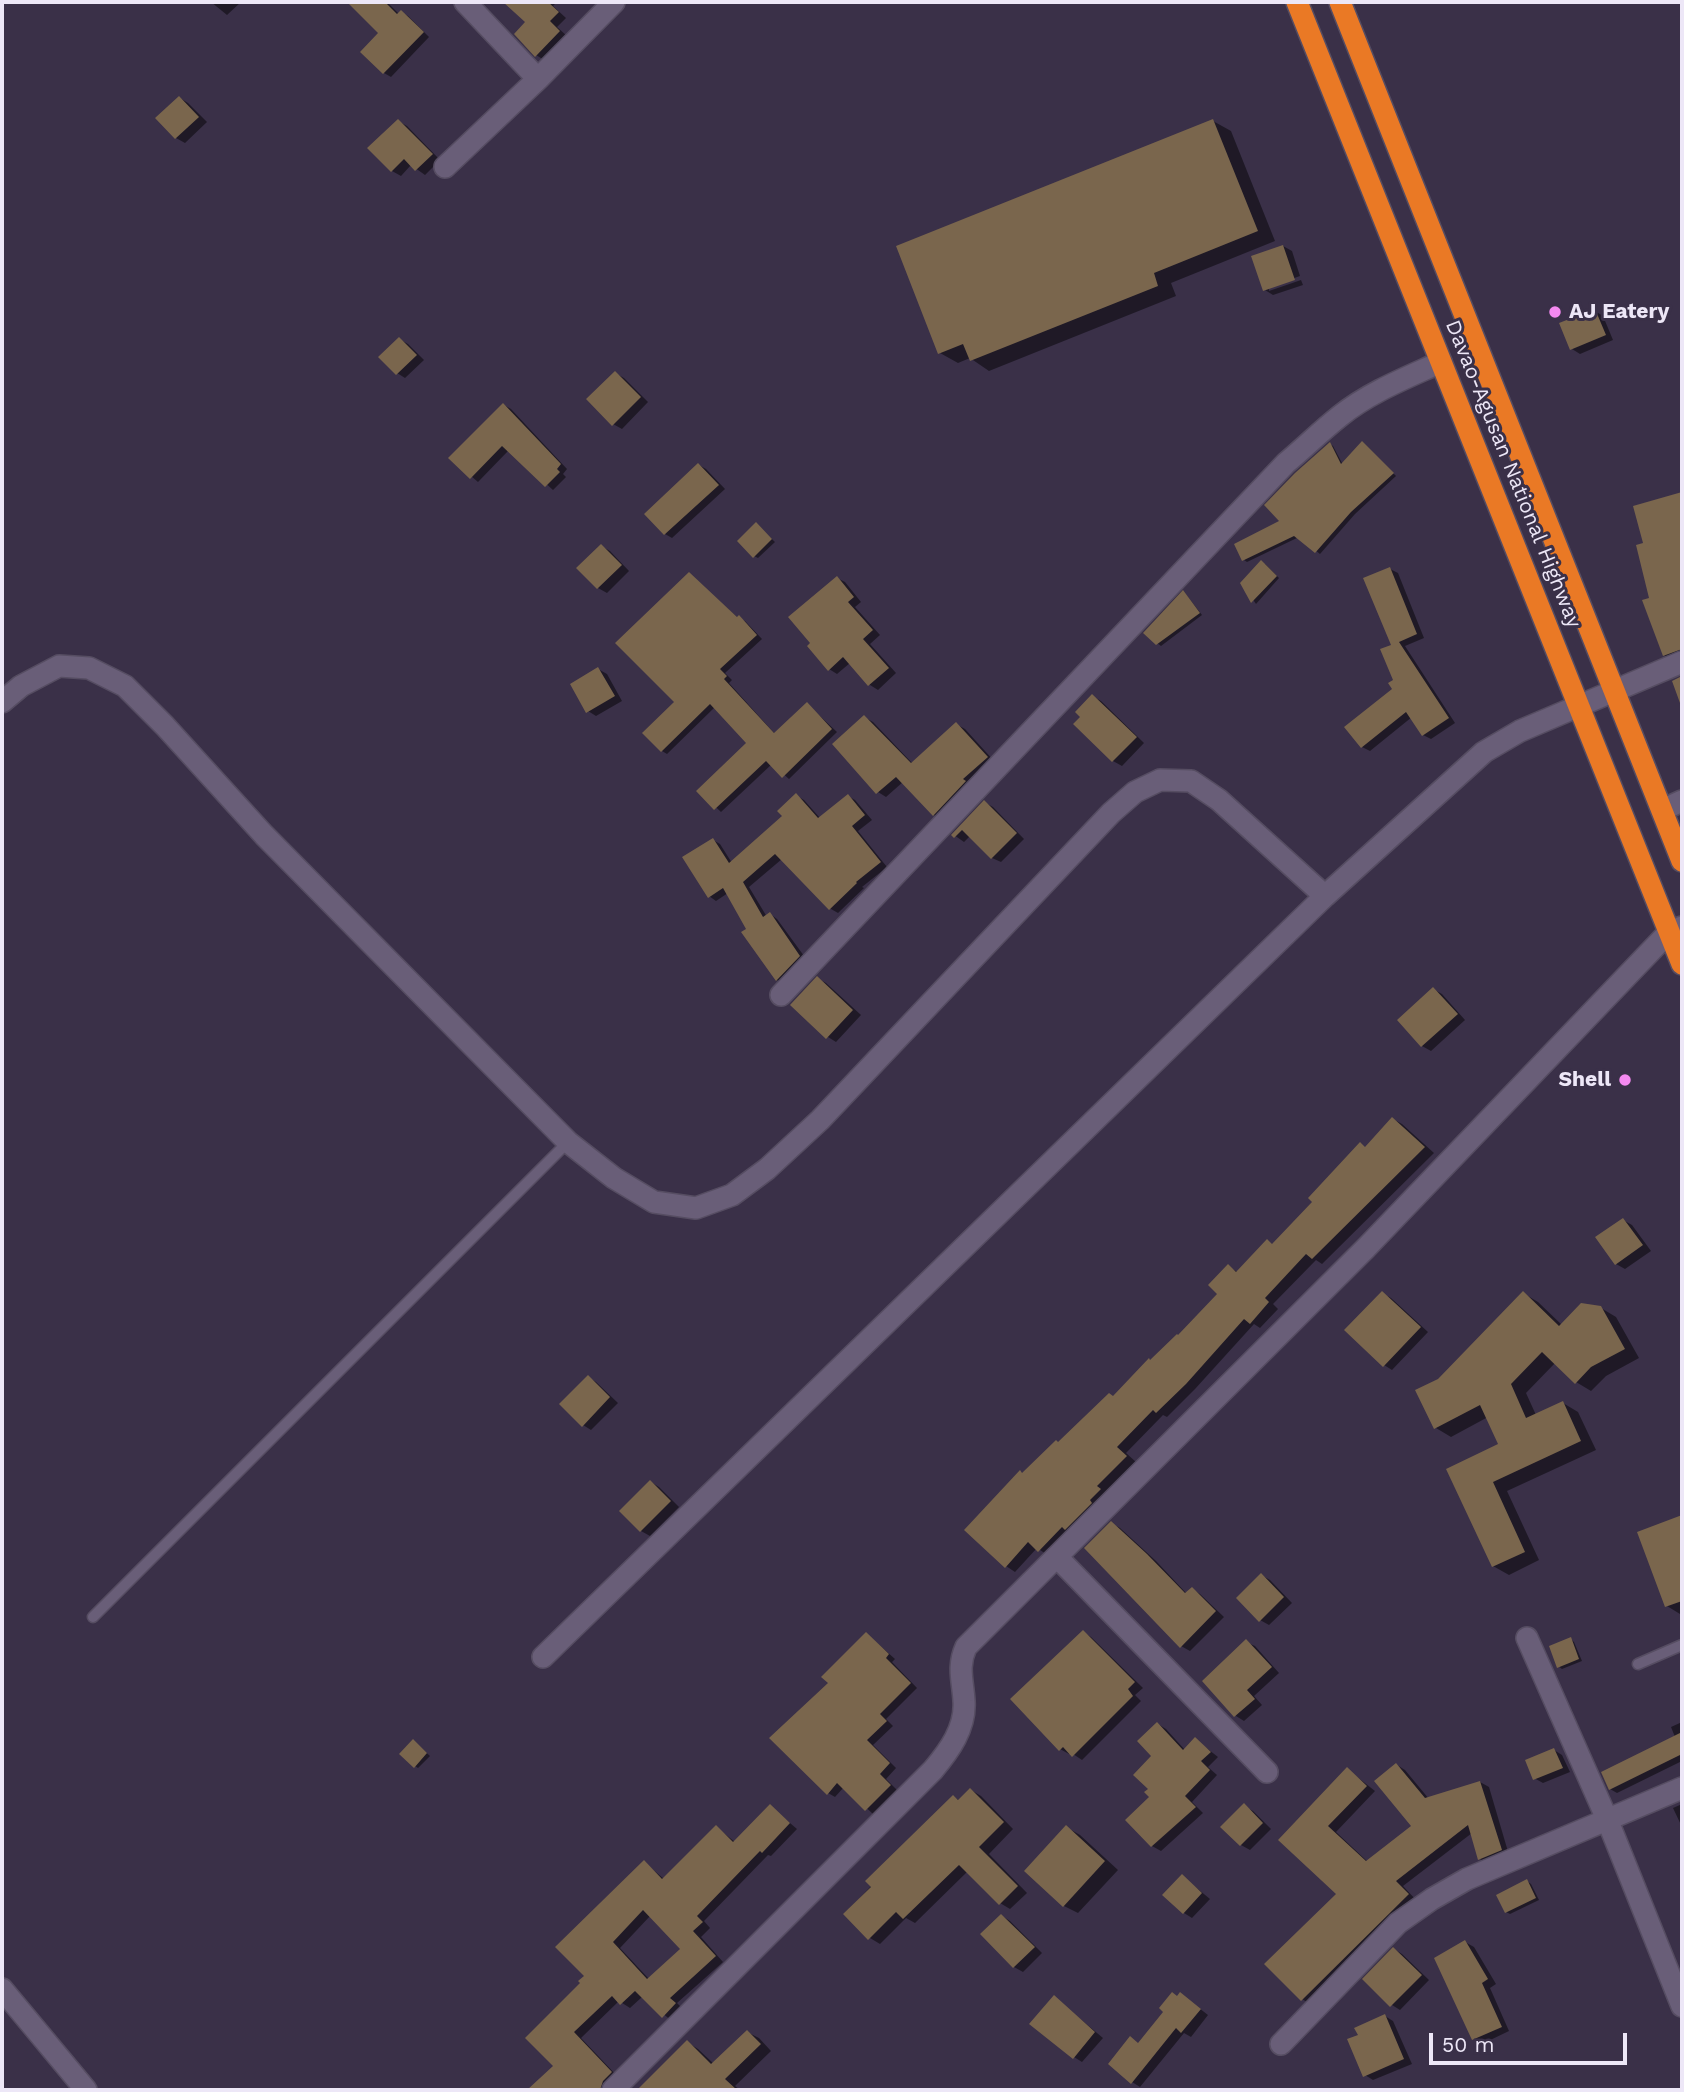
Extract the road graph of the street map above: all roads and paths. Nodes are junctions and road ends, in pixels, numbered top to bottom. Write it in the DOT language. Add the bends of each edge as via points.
graph roads {
  1 [pos="465,2"];
  2 [pos="614,2"];
  3 [pos="1297,2"];
  4 [pos="1340,2"];
  5 [pos="538,79"];
  6 [pos="445,167"];
  7 [pos="1435,244"];
  8 [pos="1400,258"];
  9 [pos="1441,362"];
  10 [pos="1682,662"];
  11 [pos="1614,691"];
  12 [pos="2,702"];
  13 [pos="1579,706"];
  14 [pos="1682,801"];
  15 [pos="1662,810"];
  16 [pos="1682,862"];
  17 [pos="1325,896"];
  18 [pos="1676,930"];
  19 [pos="1682,964"];
  20 [pos="780,995"];
  21 [pos="568,1142"];
  22 [pos="1057,1557"];
  23 [pos="93,1617"];
  24 [pos="1527,1638"];
  25 [pos="1682,1646"];
  26 [pos="543,1657"];
  27 [pos="1638,1664"];
  28 [pos="1267,1772"];
  29 [pos="1682,1788"];
  30 [pos="1607,1819"];
  31 [pos="2,1989"];
  32 [pos="1682,2006"];
  33 [pos="1280,2044"];
  34 [pos="86,2090"];
  35 [pos="612,2090"];
  1 -- 5 [label="street"];
  2 -- 5 [label="street"];
  3 -- 8 [label="highway, Davao-Agusan National Highway"];
  4 -- 7 [label="highway, Davao-Agusan National Highway"];
  5 -- 6 [label="street"];
  7 -- 8 [label="highway"];
  7 -- 11 [label="highway, Davao-Agusan National Highway"];
  8 -- 9 [label="highway, Davao-Agusan National Highway"];
  9 -- 13 [label="highway, Davao-Agusan National Highway"];
  9 -- 20 [label="street" via="1362,401 1286,463"];
  10 -- 11 [label="street"];
  11 -- 13 [label="street"];
  11 -- 15 [label="highway, Davao-Agusan National Highway"];
  12 -- 21 [label="street" via="59,666 89,668 125,686 264,835"];
  13 -- 17 [label="street" via="1484,751"];
  13 -- 18 [label="highway, Davao-Agusan National Highway"];
  14 -- 15 [label="street"];
  15 -- 16 [label="highway, Davao-Agusan National Highway"];
  17 -- 21 [label="street" via="1219,800 1191,781 1160,780 1135,792 1111,813 820,1120 732,1195 696,1208 654,1202"];
  17 -- 26 [label="street"];
  18 -- 19 [label="highway, Davao-Agusan National Highway"];
  18 -- 22 [label="street"];
  21 -- 23 [label="lane"];
  22 -- 28 [label="street"];
  22 -- 35 [label="street" via="966,1647 959,1671 965,1704 951,1748"];
  24 -- 30 [label="street"];
  25 -- 27 [label="lane"];
  29 -- 30 [label="street"];
  30 -- 32 [label="street"];
  30 -- 33 [label="street" via="1467,1879 1432,1899 1398,1923"];
  31 -- 34 [label="street"];
}
